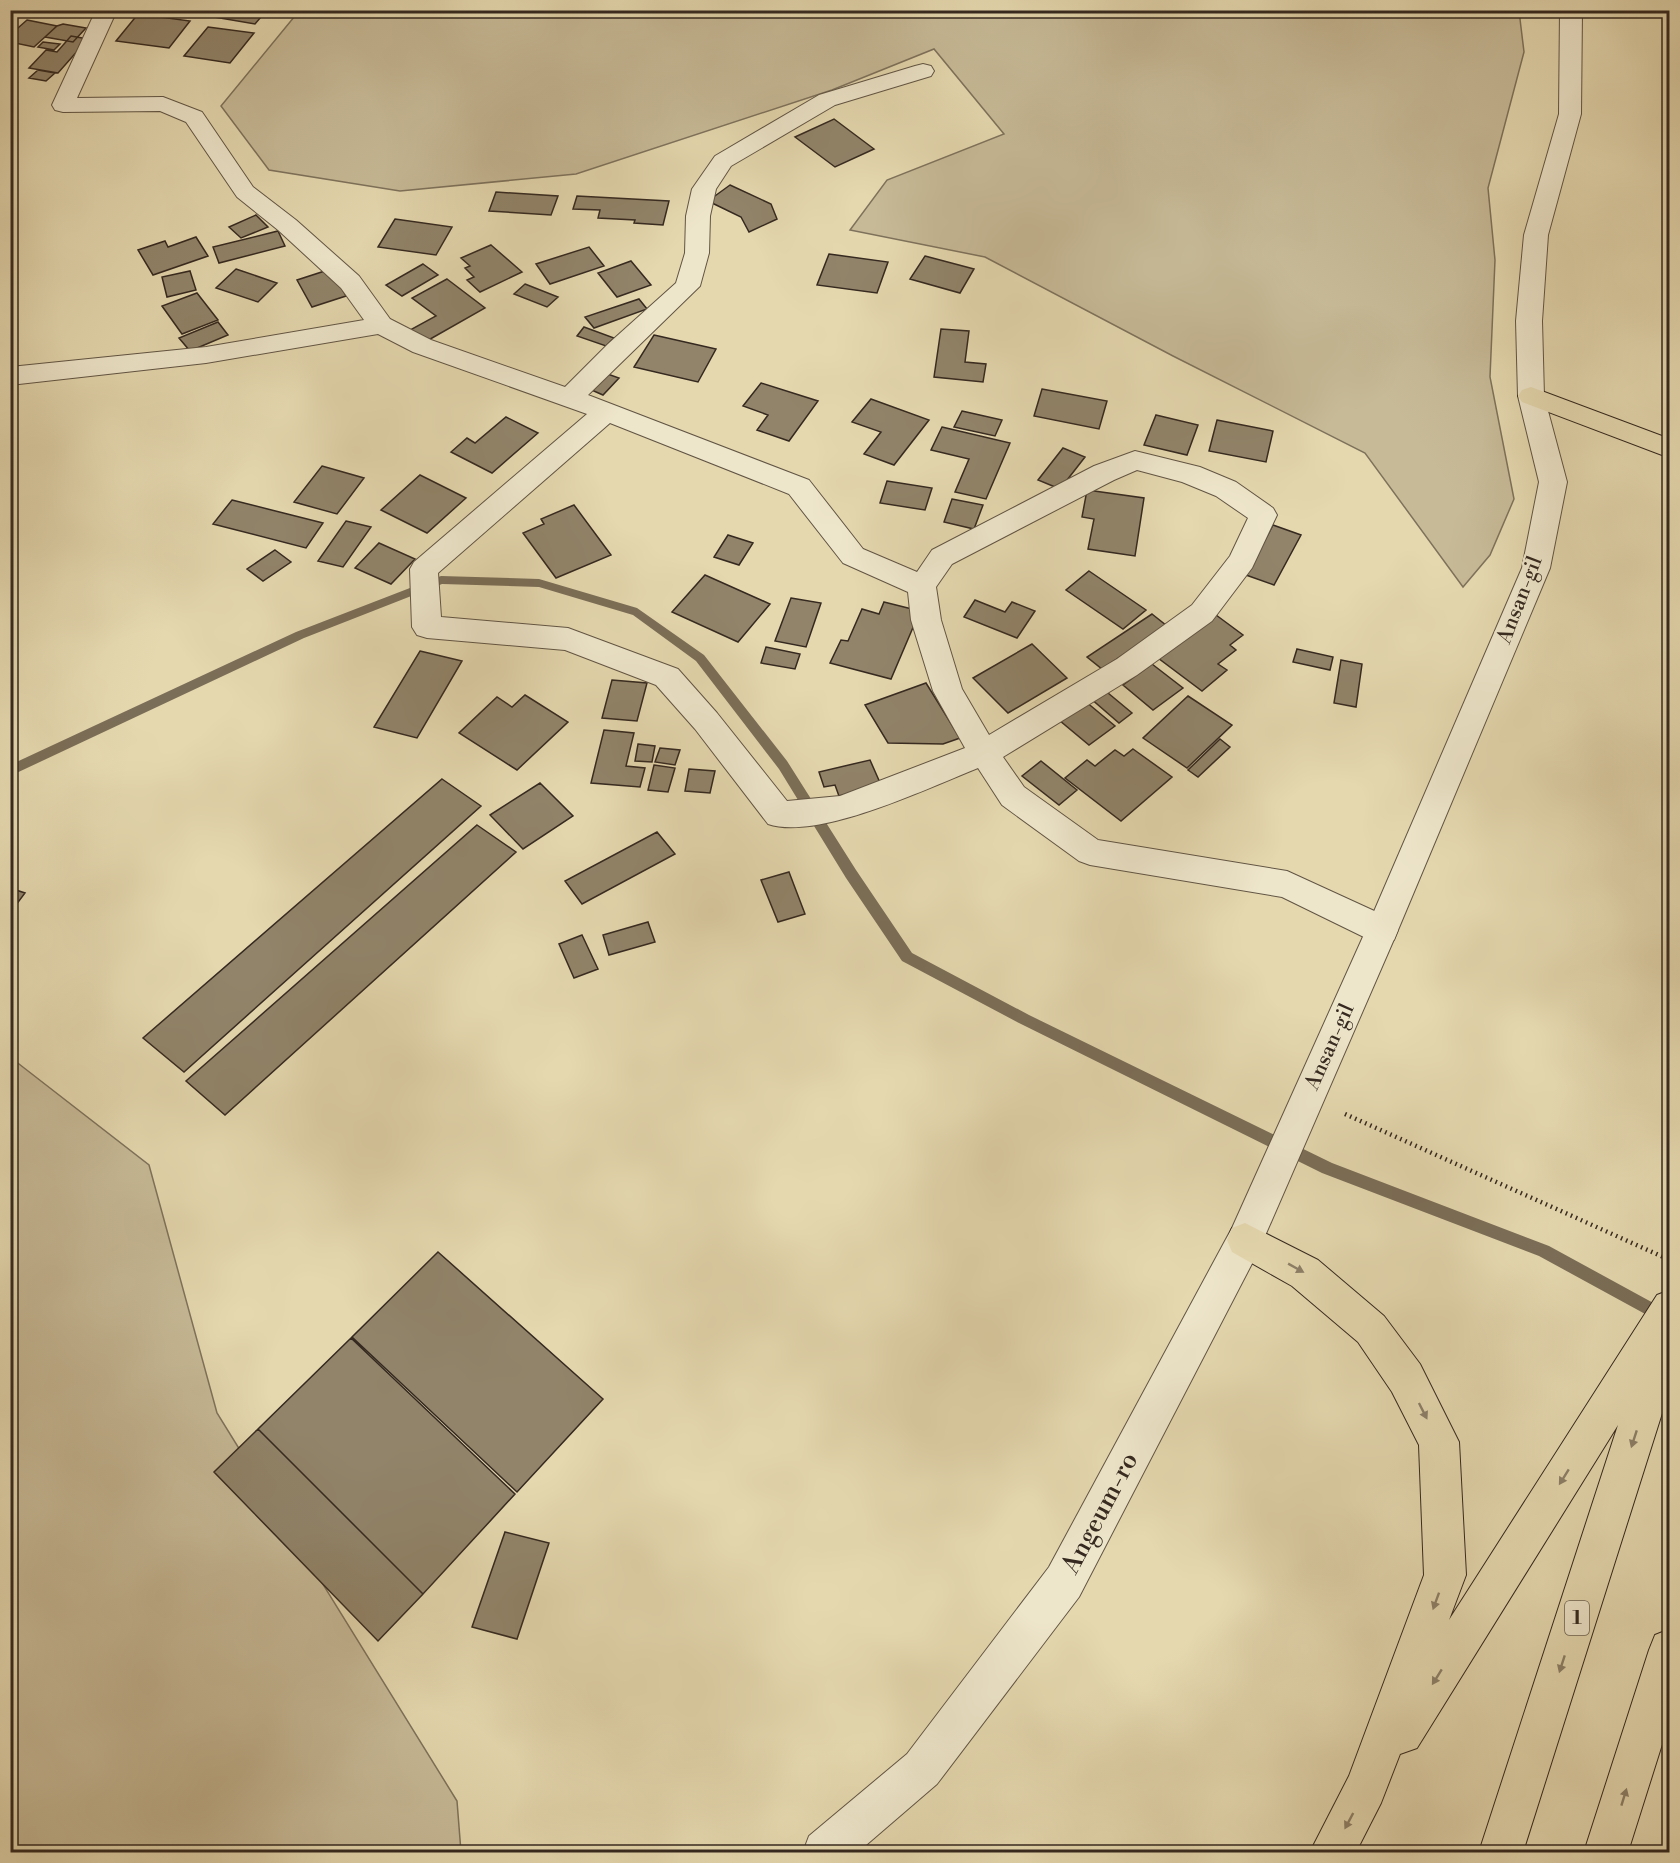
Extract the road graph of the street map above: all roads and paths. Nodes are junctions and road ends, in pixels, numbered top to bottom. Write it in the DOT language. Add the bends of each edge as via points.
graph roads {
  1 [pos="107,10"];
  2 [pos="1571,10"];
  3 [pos="923,71"];
  4 [pos="381,325"];
  5 [pos="10,376"];
  6 [pos="1531,396"];
  7 [pos="570,398"];
  8 [pos="605,413"];
  9 [pos="1670,449"];
  10 [pos="922,586"];
  11 [pos="984,753"];
  12 [pos="1382,930"];
  13 [pos="1302,1109"];
  14 [pos="1251,1224"];
  15 [pos="1670,1260"];
  16 [pos="1670,1308"];
  17 [pos="1670,1328"];
  18 [pos="1640,1378"];
  19 [pos="1670,1650"];
  20 [pos="1366,1788"];
  21 [pos="825,1852"];
  22 [pos="1332,1852"];
  23 [pos="1501,1852"];
  24 [pos="1606,1852"];
  1 -- 4 [label="street" via="63,105 163,104 194,117 245,192 350,282"];
  2 -- 6 [label="street, Ansan-gil" via="1570,114 1536,235 1529,321"];
  3 -- 7 [label="street" via="827,100 723,161 704,189 698,216 697,253 688,286"];
  4 -- 5 [label="street" via="206,355"];
  4 -- 7 [label="street" via="422,346"];
  6 -- 9 [label="highway"];
  6 -- 12 [label="street, Ansan-gil" via="1553,482 1536,568"];
  7 -- 8 [label="street"];
  8 -- 10 [label="street" via="799,487 853,556"];
  8 -- 11 [label="street" via="424,569 427,627 568,639 667,676 779,815 842,808"];
  10 -- 11 [label="street" via="926,620 948,691"];
  10 -- 11 [label="street" via="942,557 1135,460 1190,474 1226,489 1263,515 1242,561 1202,612 1127,668"];
  11 -- 12 [label="street" via="1014,796 1090,852 1287,884"];
  12 -- 13 [label="street, Ansan-gil"];
  13 -- 14 [label="street, Angeum-ro"];
  13 -- 15 [label="path"];
  14 -- 20 [label="highway, one-way" via="1371,1329 1406,1377 1439,1442 1445,1575"];
  14 -- 21 [label="street, Angeum-ro" via="1064,1582 922,1769"];
  16 -- 18 [label="highway"];
  17 -- 18 [label="highway, 1"];
  18 -- 20 [label="highway, one-way"];
  18 -- 23 [label="highway, 1, one-way"];
  24 -- 19 [label="highway, one-way"];
  20 -- 22 [label="highway, one-way"];
}
